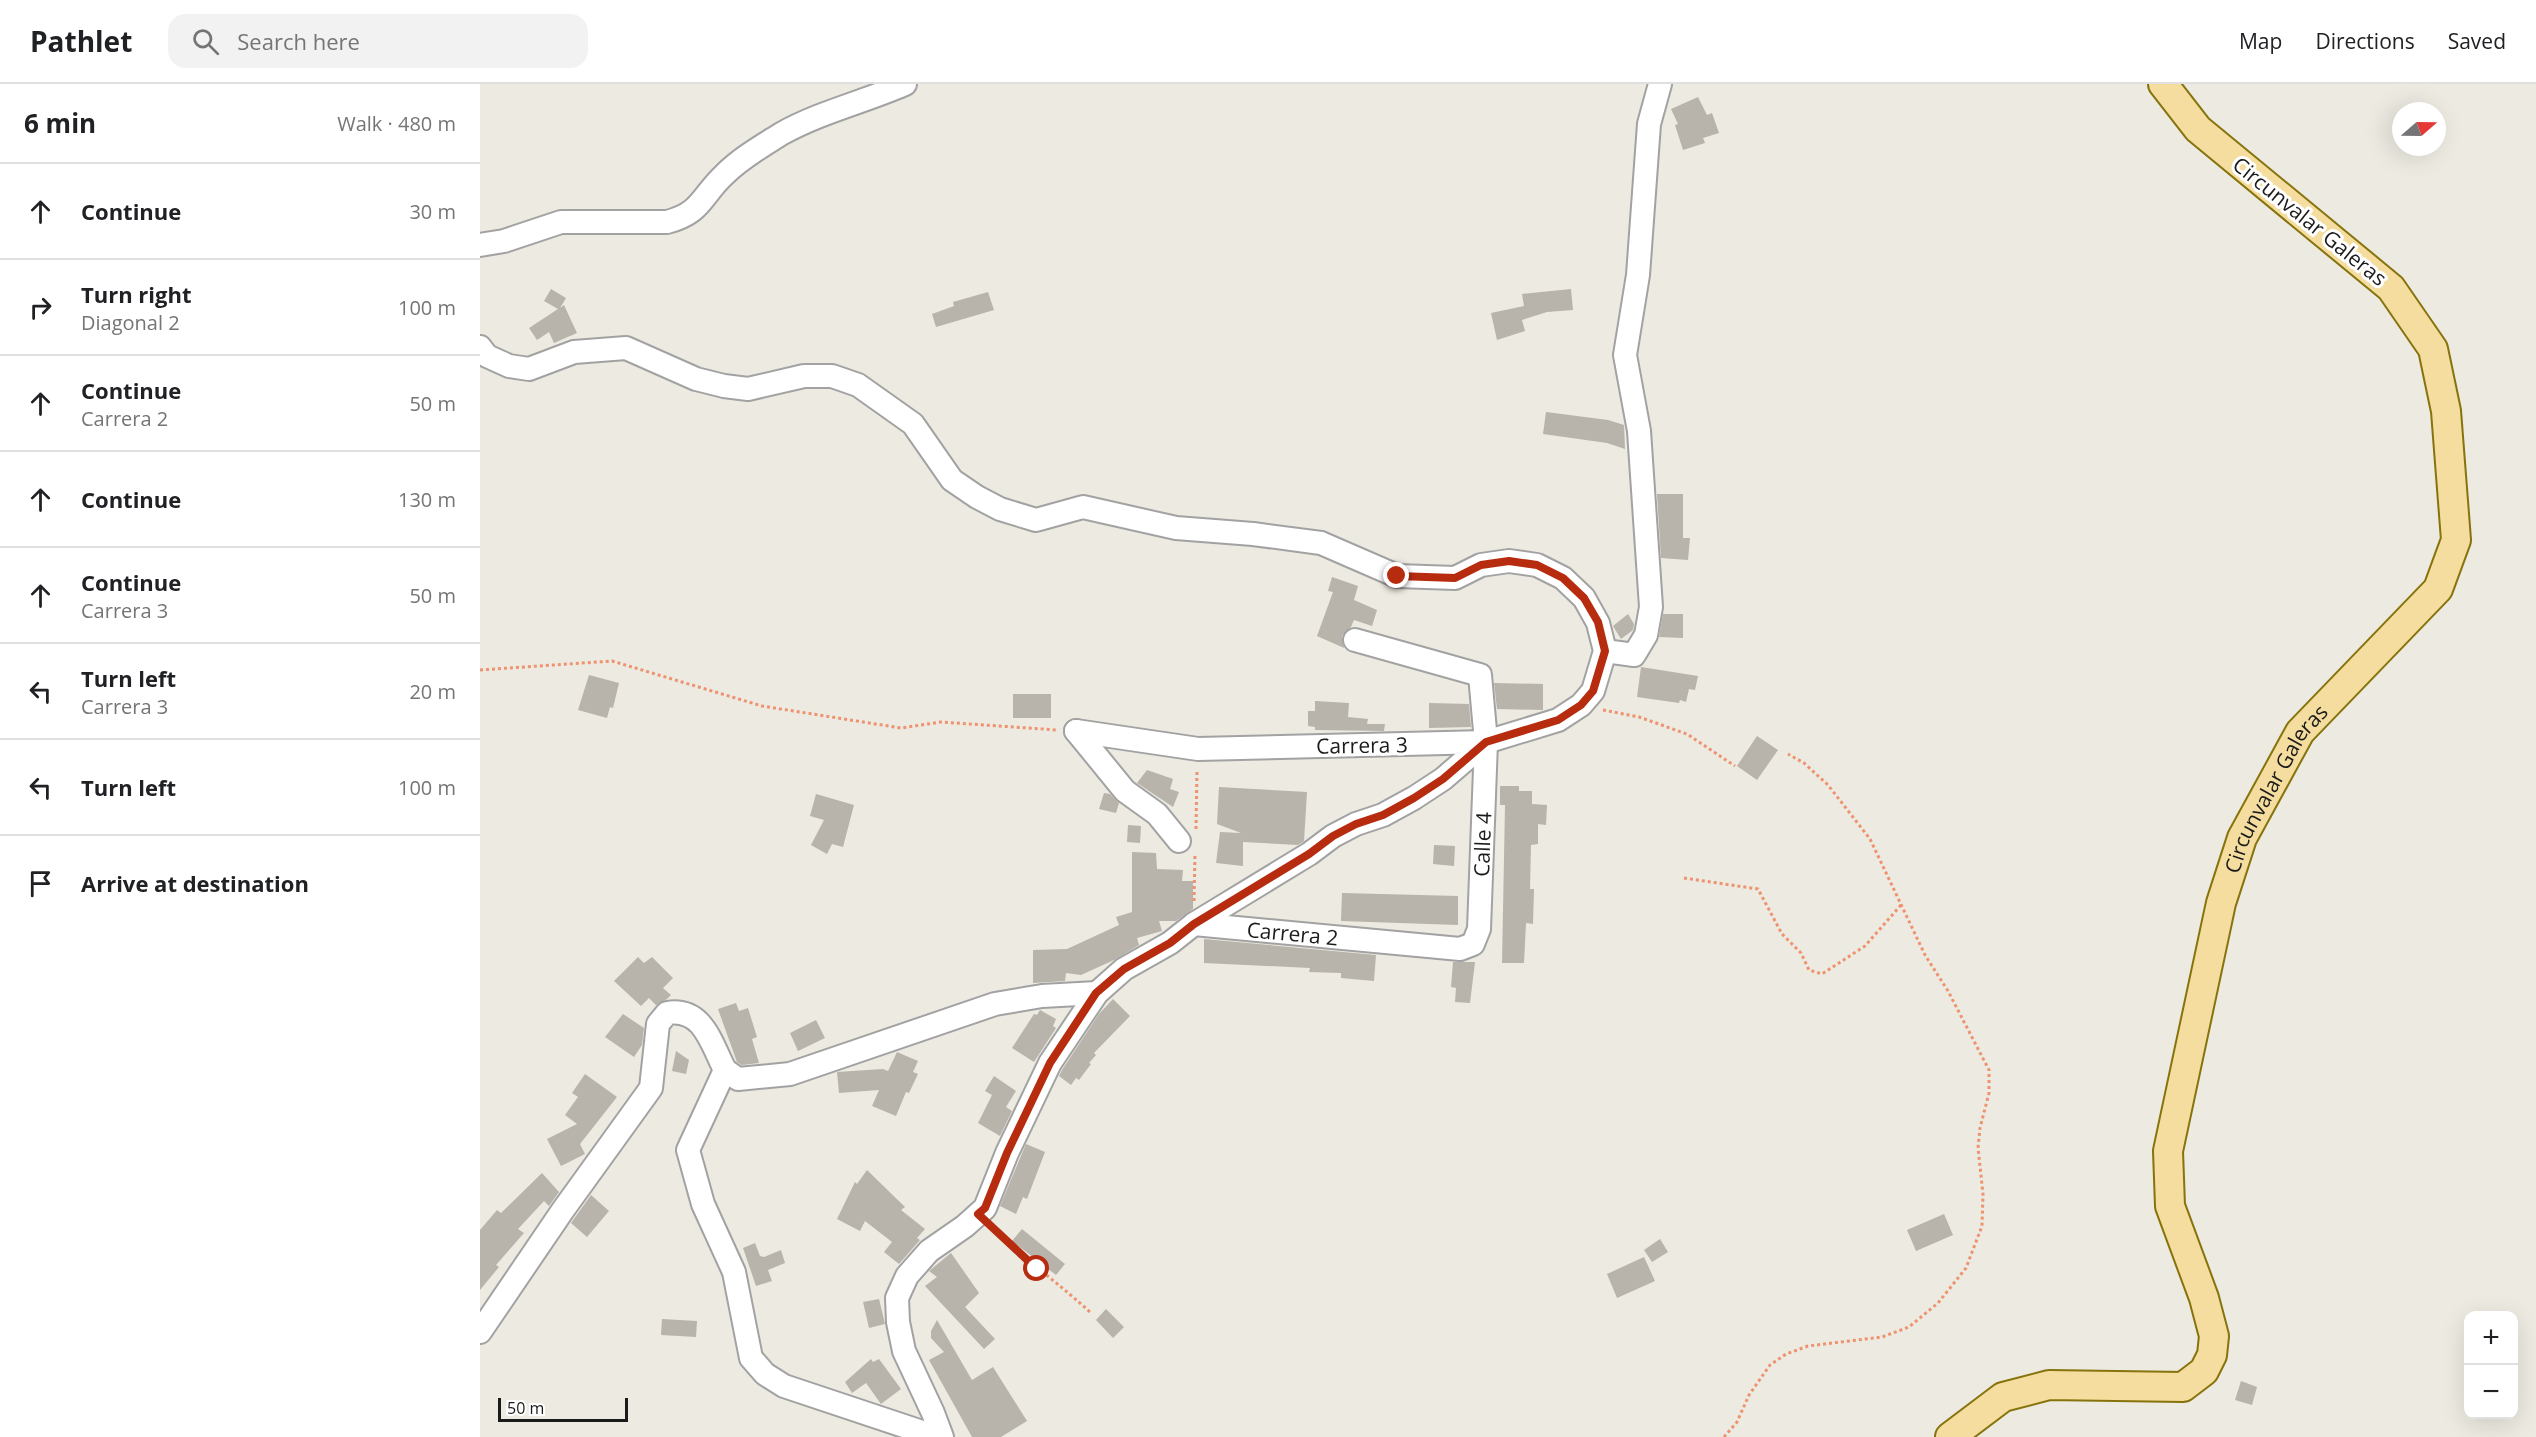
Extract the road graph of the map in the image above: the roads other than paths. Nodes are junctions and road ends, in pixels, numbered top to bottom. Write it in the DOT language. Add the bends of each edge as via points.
graph roads {
  1 [pos="904,84"];
  2 [pos="1660,84"];
  3 [pos="2163,84"];
  4 [pos="480,245"];
  5 [pos="480,347"];
  6 [pos="1355,640"];
  7 [pos="1605,651"];
  8 [pos="1486,742"];
  9 [pos="1179,841"];
  10 [pos="1194,924"];
  11 [pos="1473,944"];
  12 [pos="1096,993"];
  13 [pos="725,1070"];
  14 [pos="480,1332"];
  15 [pos="937,1437"];
  16 [pos="942,1437"];
  17 [pos="1950,1437"];
  1 -- 4 [label="street" via="811,119 781,135 726,173 697,208 683,218 667,222 561,222"];
  2 -- 7 [label="street" via="1649,124 1638,275 1625,355 1639,431 1651,607 1646,635 1634,655"];
  3 -- 17 [label="main road, Circunvalar Galeras" via="2198,129 2391,288 2433,349 2446,411 2456,540 2438,589 2300,732 2242,838 2221,903 2168,1151 2170,1206 2214,1336 2212,1355 2204,1371 2183,1387 2049,1385 2003,1397"];
  5 -- 7 [label="street" via="488,356 509,366 529,369 574,352 626,348 696,379 748,389 804,376 832,376 858,385 913,424 952,480 1000,509 1036,520 1083,507 1176,528 1321,543 1397,576 1455,578 1481,565 1509,561 1537,565 1563,578 1584,598 1598,622"];
  6 -- 8 [label="street, Calle 4" via="1480,675"];
  7 -- 8 [label="street, Carrera 3" via="1593,691 1581,705 1558,720"];
  8 -- 9 [label="street, Carrera 3" via="1197,749 1076,731 1125,791 1157,814"];
  8 -- 10 [label="street" via="1414,798 1333,836"];
  8 -- 11 [label="street, Calle 4" via="1479,929"];
  10 -- 11 [label="street, Carrera 2" via="1460,949"];
  10 -- 12 [label="street" via="1170,943 1124,969"];
  12 -- 13 [label="street" via="995,1004 790,1074 738,1079"];
  12 -- 16 [label="street" via="1050,1063 985,1208 929,1251 907,1276 897,1298 904,1351"];
  13 -- 14 [label="street" via="701,1023 680,1011 667,1013 658,1024 651,1088"];
  13 -- 15 [label="street" via="688,1150 703,1204 734,1272 751,1358 765,1374 784,1386"];
}
